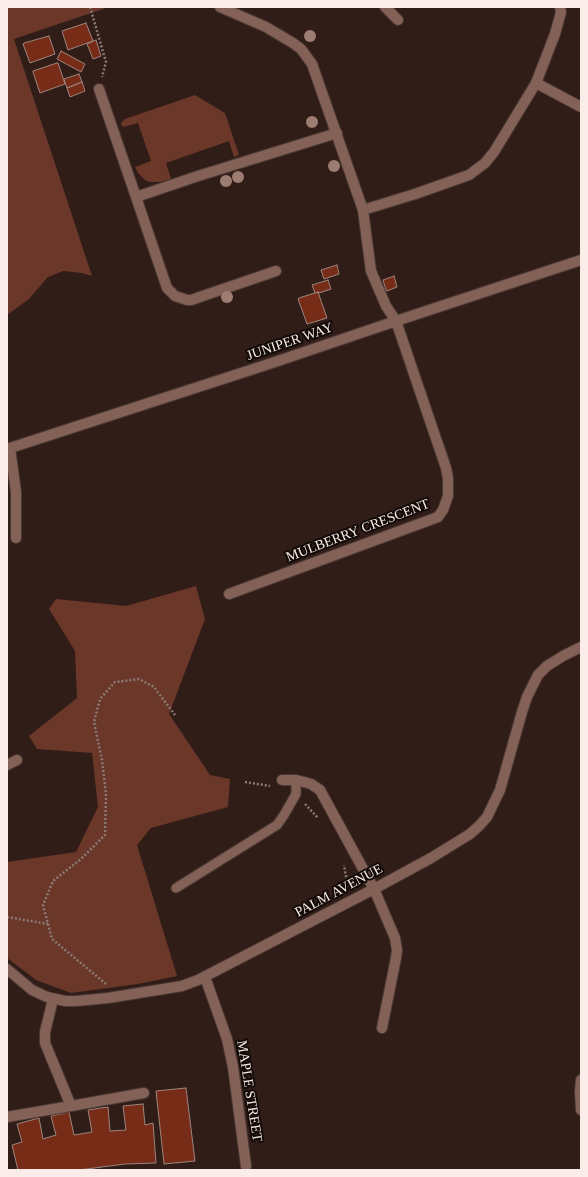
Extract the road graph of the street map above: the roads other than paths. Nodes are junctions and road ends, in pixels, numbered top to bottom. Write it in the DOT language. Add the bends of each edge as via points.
graph roads {
  1 [pos="220,7"];
  2 [pos="386,7"];
  3 [pos="560,7"];
  4 [pos="398,20"];
  5 [pos="536,83"];
  6 [pos="99,89"];
  7 [pos="581,107"];
  8 [pos="337,133"];
  9 [pos="136,197"];
  10 [pos="362,210"];
  11 [pos="581,260"];
  12 [pos="276,272"];
  13 [pos="396,321"];
  14 [pos="8,448"];
  15 [pos="16,538"];
  16 [pos="229,594"];
  17 [pos="581,647"];
  18 [pos="17,760"];
  19 [pos="7,765"];
  20 [pos="282,780"];
  21 [pos="296,780"];
  22 [pos="176,888"];
  23 [pos="374,889"];
  24 [pos="7,969"];
  25 [pos="205,977"];
  26 [pos="53,999"];
  27 [pos="382,1028"];
  28 [pos="581,1080"];
  29 [pos="144,1094"];
  30 [pos="71,1106"];
  31 [pos="581,1110"];
  32 [pos="7,1117"];
  33 [pos="246,1166"];
  1 -- 8 [label="street, MULBERRY CRESCENT" via="266,28 301,49 312,64"];
  2 -- 4 [label="street"];
  3 -- 5 [label="street" via="555,34"];
  5 -- 7 [label="street"];
  5 -- 10 [label="street" via="494,152 485,163 470,174"];
  6 -- 9 [label="street"];
  8 -- 9 [label="street"];
  8 -- 10 [label="street, MULBERRY CRESCENT"];
  9 -- 12 [label="street" via="167,288 175,296 191,300"];
  10 -- 13 [label="street, MULBERRY CRESCENT" via="371,271 386,306"];
  11 -- 13 [label="street, JUNIPER WAY"];
  13 -- 14 [label="street, JUNIPER WAY"];
  13 -- 16 [label="street, MULBERRY CRESCENT" via="446,468 448,496 443,510 438,517"];
  14 -- 15 [label="street" via="16,492"];
  17 -- 23 [label="street, PALM AVENUE" via="546,666 538,675 522,712 500,790 479,826 431,858"];
  18 -- 19 [label="street"];
  20 -- 21 [label="street"];
  21 -- 22 [label="lane" via="296,794 277,825"];
  21 -- 23 [label="street" via="311,784 320,790"];
  23 -- 25 [label="street, PALM AVENUE"];
  23 -- 27 [label="street" via="395,938 397,950"];
  24 -- 26 [label="street, PALM AVENUE" via="32,990"];
  25 -- 26 [label="street, PALM AVENUE" via="182,986 108,998 76,1001"];
  25 -- 33 [label="street, MAPLE STREET" via="227,1038"];
  26 -- 30 [label="street" via="45,1043"];
  28 -- 31 [label="street"];
  29 -- 30 [label="street"];
  30 -- 32 [label="street"];
}
